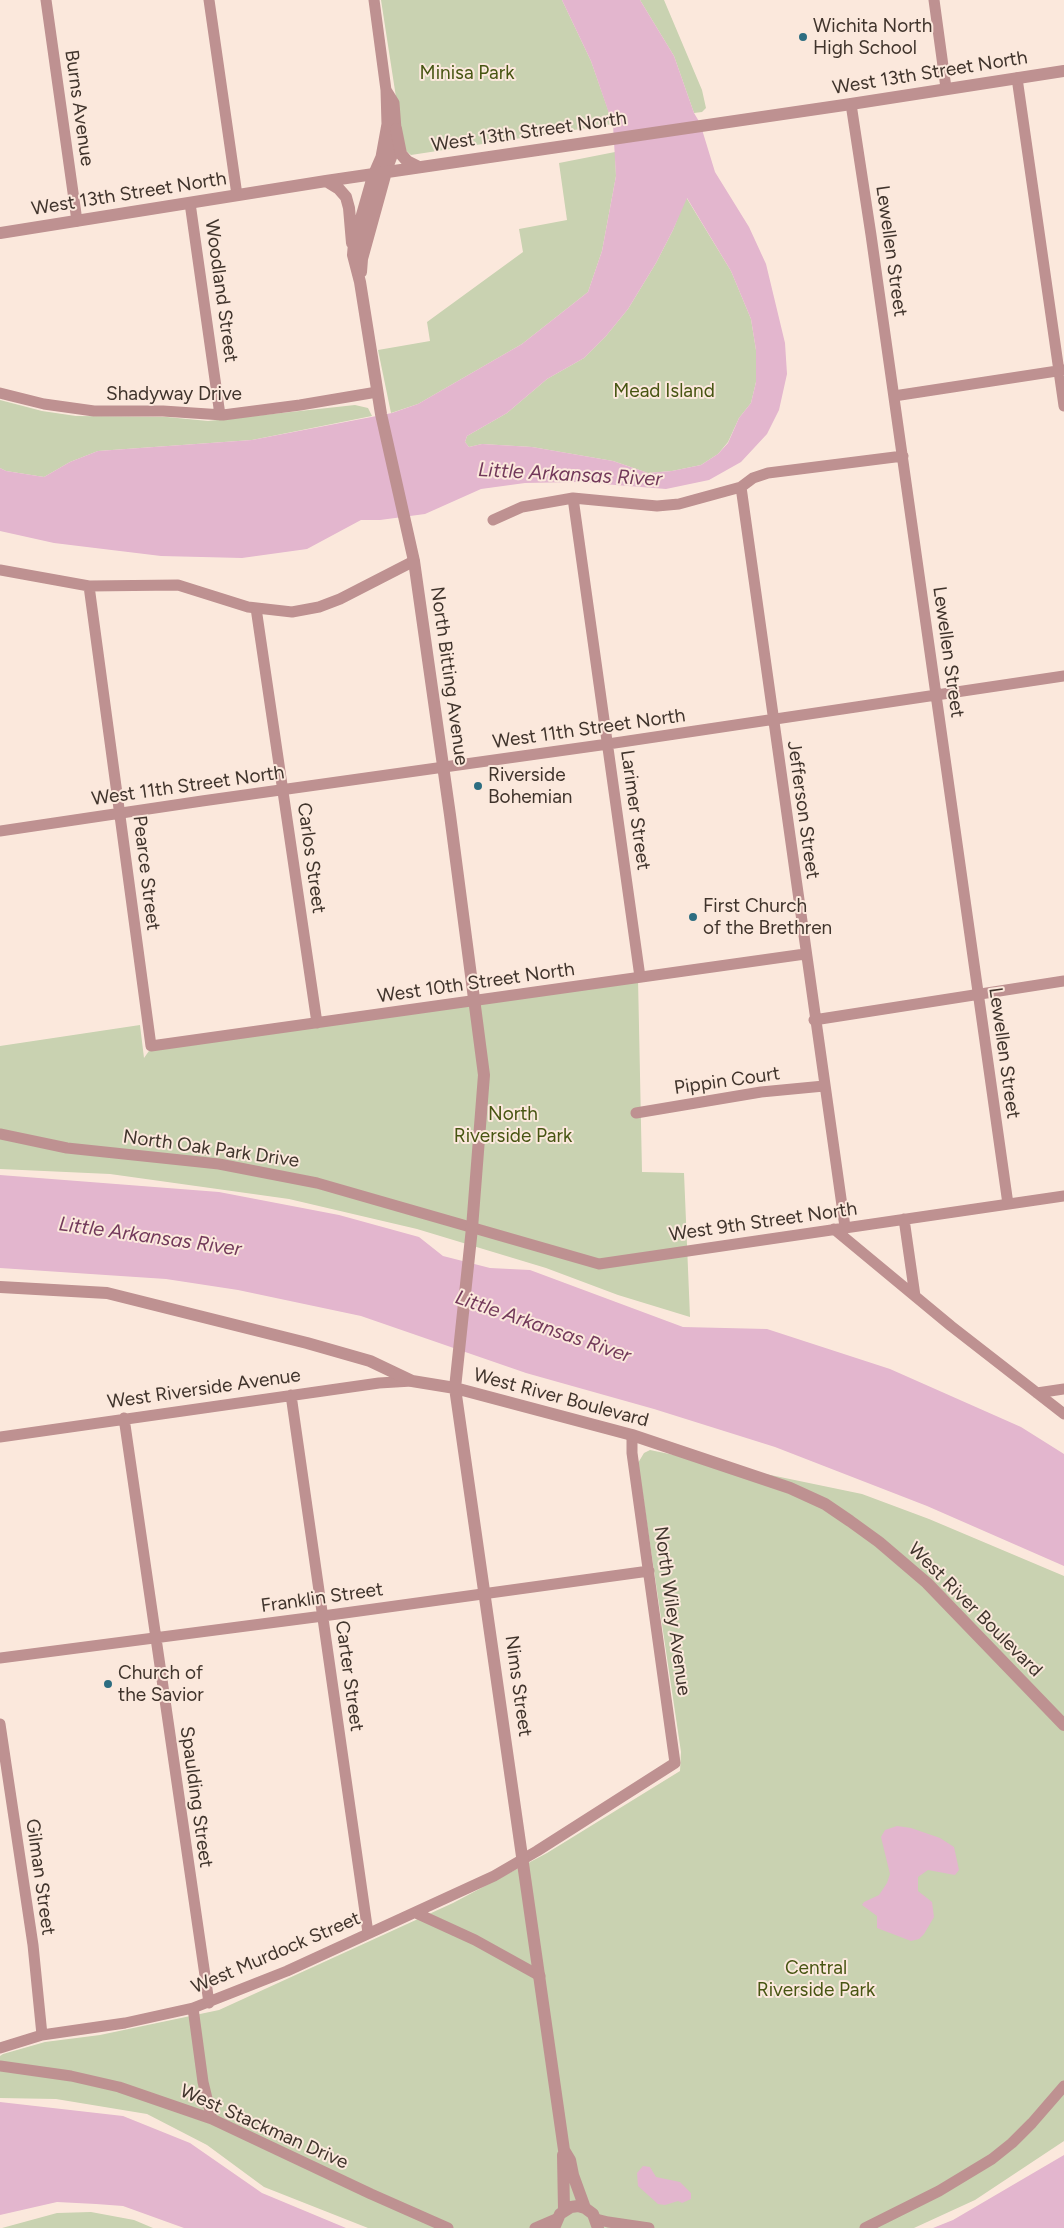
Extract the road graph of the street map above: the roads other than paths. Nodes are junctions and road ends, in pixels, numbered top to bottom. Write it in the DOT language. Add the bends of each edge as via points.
graph roads {
  1 [pos="46,0"];
  2 [pos="209,0"];
  3 [pos="374,0"];
  4 [pos="934,0"];
  5 [pos="1064,71"];
  6 [pos="1017,78"];
  7 [pos="946,88"];
  8 [pos="386,90"];
  9 [pos="851,104"];
  10 [pos="396,129"];
  11 [pos="419,167"];
  12 [pos="380,173"];
  13 [pos="326,181"];
  14 [pos="238,195"];
  15 [pos="190,203"];
  16 [pos="77,221"];
  17 [pos="0,233"];
  18 [pos="353,255"];
  19 [pos="360,282"];
  20 [pos="1062,371"];
  21 [pos="377,392"];
  22 [pos="0,393"];
  23 [pos="894,396"];
  24 [pos="1064,406"];
  25 [pos="220,415"];
  26 [pos="903,456"];
  27 [pos="741,487"];
  28 [pos="573,498"];
  29 [pos="493,520"];
  30 [pos="414,561"];
  31 [pos="0,570"];
  32 [pos="89,586"];
  33 [pos="256,608"];
  34 [pos="1064,676"];
  35 [pos="936,695"];
  36 [pos="773,720"];
  37 [pos="608,744"];
  38 [pos="443,768"];
  39 [pos="283,789"];
  40 [pos="120,813"];
  41 [pos="0,831"];
  42 [pos="805,954"];
  43 [pos="640,978"];
  44 [pos="1064,981"];
  45 [pos="978,994"];
  46 [pos="474,1001"];
  47 [pos="814,1020"];
  48 [pos="317,1023"];
  49 [pos="151,1046"];
  50 [pos="824,1086"];
  51 [pos="636,1113"];
  52 [pos="0,1134"];
  53 [pos="1064,1196"];
  54 [pos="1008,1204"];
  55 [pos="904,1219"];
  56 [pos="472,1228"];
  57 [pos="840,1228"];
  58 [pos="0,1287"];
  59 [pos="914,1296"];
  60 [pos="412,1381"];
  61 [pos="455,1388"];
  62 [pos="1064,1389"];
  63 [pos="1037,1393"];
  64 [pos="291,1395"];
  65 [pos="1064,1414"];
  66 [pos="124,1418"];
  67 [pos="632,1435"];
  68 [pos="0,1436"];
  69 [pos="649,1571"];
  70 [pos="486,1594"];
  71 [pos="323,1616"];
  72 [pos="154,1638"];
  73 [pos="0,1658"];
  74 [pos="1038,1700"];
  75 [pos="0,1724"];
  76 [pos="1064,1725"];
  77 [pos="1064,1737"];
  78 [pos="675,1763"];
  79 [pos="523,1860"];
  80 [pos="416,1913"];
  81 [pos="368,1933"];
  82 [pos="540,1976"];
  83 [pos="209,2003"];
  84 [pos="193,2008"];
  85 [pos="42,2035"];
  86 [pos="0,2048"];
  87 [pos="0,2066"];
  88 [pos="1064,2086"];
  89 [pos="212,2119"];
  90 [pos="564,2150"];
  91 [pos="584,2208"];
  92 [pos="558,2219"];
  93 [pos="597,2223"];
  94 [pos="448,2228"];
  95 [pos="535,2228"];
  96 [pos="649,2228"];
  97 [pos="864,2228"];
  1 -- 16 [label="street, Burns Avenue"];
  2 -- 14 [label="street, Woodland Street"];
  3 -- 8 [label="street"];
  4 -- 7 [label="street"];
  5 -- 6 [label="street, West 13th Street North"];
  6 -- 7 [label="street, West 13th Street North"];
  6 -- 20 [label="street"];
  7 -- 9 [label="street, West 13th Street North"];
  8 -- 10 [label="street" via="394,104"];
  8 -- 12 [label="street" via="387,124"];
  9 -- 11 [label="street, West 13th Street North"];
  9 -- 23 [label="street, Lewellen Street"];
  10 -- 11 [label="street" via="401,154"];
  10 -- 12 [label="street" via="392,156"];
  11 -- 12 [label="street, West 13th Street North"];
  12 -- 13 [label="street, West 13th Street North"];
  12 -- 18 [label="street, North Bitting Avenue"];
  12 -- 19 [label="street, North Bitting Avenue"];
  13 -- 14 [label="street, West 13th Street North"];
  13 -- 18 [label="street" via="346,197"];
  14 -- 15 [label="street, West 13th Street North"];
  15 -- 16 [label="street, West 13th Street North"];
  15 -- 25 [label="street, Woodland Street"];
  16 -- 17 [label="street, West 13th Street North"];
  18 -- 19 [label="street, North Bitting Avenue"];
  19 -- 21 [label="street, North Bitting Avenue"];
  20 -- 23 [label="street"];
  20 -- 24 [label="street"];
  21 -- 25 [label="street, Shadyway Drive"];
  21 -- 30 [label="street, North Bitting Avenue"];
  22 -- 25 [label="street, Shadyway Drive" via="44,404 94,411"];
  23 -- 26 [label="street, Lewellen Street"];
  26 -- 27 [label="street" via="768,473"];
  26 -- 35 [label="street, Lewellen Street"];
  27 -- 28 [label="street" via="657,506"];
  27 -- 36 [label="street, Jefferson Street"];
  28 -- 29 [label="street" via="522,507"];
  28 -- 37 [label="street, Larimer Street"];
  30 -- 33 [label="street" via="340,600 319,607 292,612"];
  30 -- 38 [label="street, North Bitting Avenue"];
  31 -- 32 [label="street"];
  32 -- 33 [label="street" via="178,585"];
  32 -- 40 [label="street, Pearce Street"];
  33 -- 39 [label="street, Carlos Street"];
  34 -- 35 [label="street, West 11th Street North"];
  35 -- 36 [label="street, West 11th Street North"];
  35 -- 45 [label="street, Lewellen Street"];
  36 -- 37 [label="street, West 11th Street North"];
  36 -- 42 [label="street, Jefferson Street"];
  37 -- 38 [label="street, West 11th Street North"];
  37 -- 43 [label="street, Larimer Street"];
  38 -- 39 [label="street, West 11th Street North"];
  38 -- 46 [label="street, North Bitting Avenue"];
  39 -- 40 [label="street, West 11th Street North"];
  39 -- 48 [label="street, Carlos Street"];
  40 -- 41 [label="street, West 11th Street North"];
  40 -- 49 [label="street, Pearce Street"];
  42 -- 43 [label="street, West 10th Street North"];
  42 -- 47 [label="street, Jefferson Street"];
  43 -- 46 [label="street, West 10th Street North"];
  44 -- 45 [label="street"];
  45 -- 47 [label="street"];
  45 -- 54 [label="street, Lewellen Street"];
  46 -- 48 [label="street, West 10th Street North"];
  46 -- 56 [label="street, North Bitting Avenue" via="484,1075"];
  47 -- 50 [label="street, Jefferson Street"];
  48 -- 49 [label="street, West 10th Street North"];
  50 -- 51 [label="street, Pippin Court" via="761,1092"];
  50 -- 57 [label="street, Jefferson Street"];
  52 -- 56 [label="street, North Oak Park Drive" via="67,1148 219,1164 276,1174"];
  53 -- 54 [label="street, West 9th Street North"];
  54 -- 55 [label="street, West 9th Street North"];
  55 -- 57 [label="street, West 9th Street North"];
  55 -- 59 [label="street"];
  56 -- 57 [label="street, West 9th Street North" via="599,1264"];
  56 -- 61 [label="street, Nims Street"];
  57 -- 59 [label="street"];
  58 -- 60 [label="street, West River Boulevard" via="126,1297 307,1343 370,1362"];
  59 -- 63 [label="street"];
  60 -- 61 [label="street, West River Boulevard"];
  60 -- 64 [label="street, West Riverside Avenue"];
  61 -- 67 [label="street, West River Boulevard"];
  61 -- 70 [label="street, Nims Street"];
  62 -- 63 [label="street"];
  63 -- 65 [label="street"];
  64 -- 66 [label="street, West Riverside Avenue"];
  64 -- 71 [label="street, Carter Street"];
  66 -- 68 [label="street, West Riverside Avenue"];
  66 -- 72 [label="street, Spaulding Street"];
  67 -- 69 [label="street, North Wiley Avenue"];
  67 -- 74 [label="street, West River Boulevard" via="790,1488 825,1504 879,1542 927,1583"];
  69 -- 70 [label="street, Franklin Street"];
  69 -- 78 [label="street, North Wiley Avenue"];
  70 -- 71 [label="street, Franklin Street"];
  70 -- 79 [label="street, Nims Street"];
  71 -- 72 [label="street, Franklin Street"];
  71 -- 81 [label="street, Carter Street"];
  72 -- 73 [label="street, Franklin Street"];
  72 -- 83 [label="street, Spaulding Street"];
  74 -- 76 [label="street, West River Boulevard"];
  74 -- 77 [label="street, West River Boulevard"];
  75 -- 85 [label="street, Gilman Street" via="33,1945"];
  78 -- 79 [label="street, West Murdock Street"];
  79 -- 80 [label="street, West Murdock Street"];
  79 -- 82 [label="street, Nims Street"];
  80 -- 81 [label="street, West Murdock Street"];
  80 -- 82 [label="street" via="475,1940"];
  81 -- 83 [label="street, West Murdock Street"];
  82 -- 90 [label="street, Nims Street"];
  83 -- 84 [label="street, West Murdock Street"];
  84 -- 85 [label="street, West Murdock Street" via="125,2023"];
  84 -- 89 [label="street" via="202,2082"];
  85 -- 86 [label="street, West Murdock Street"];
  87 -- 89 [label="street, West Stackman Drive" via="72,2076 119,2087"];
  88 -- 97 [label="street" via="1026,2130 992,2159 939,2191"];
  89 -- 94 [label="street, West Stackman Drive"];
  90 -- 91 [label="street, Nims Street"];
  90 -- 92 [label="street, Nims Street"];
  91 -- 92 [label="street" via="571,2207"];
  91 -- 93 [label="street"];
  92 -- 95 [label="street"];
  93 -- 96 [label="street"];
}
